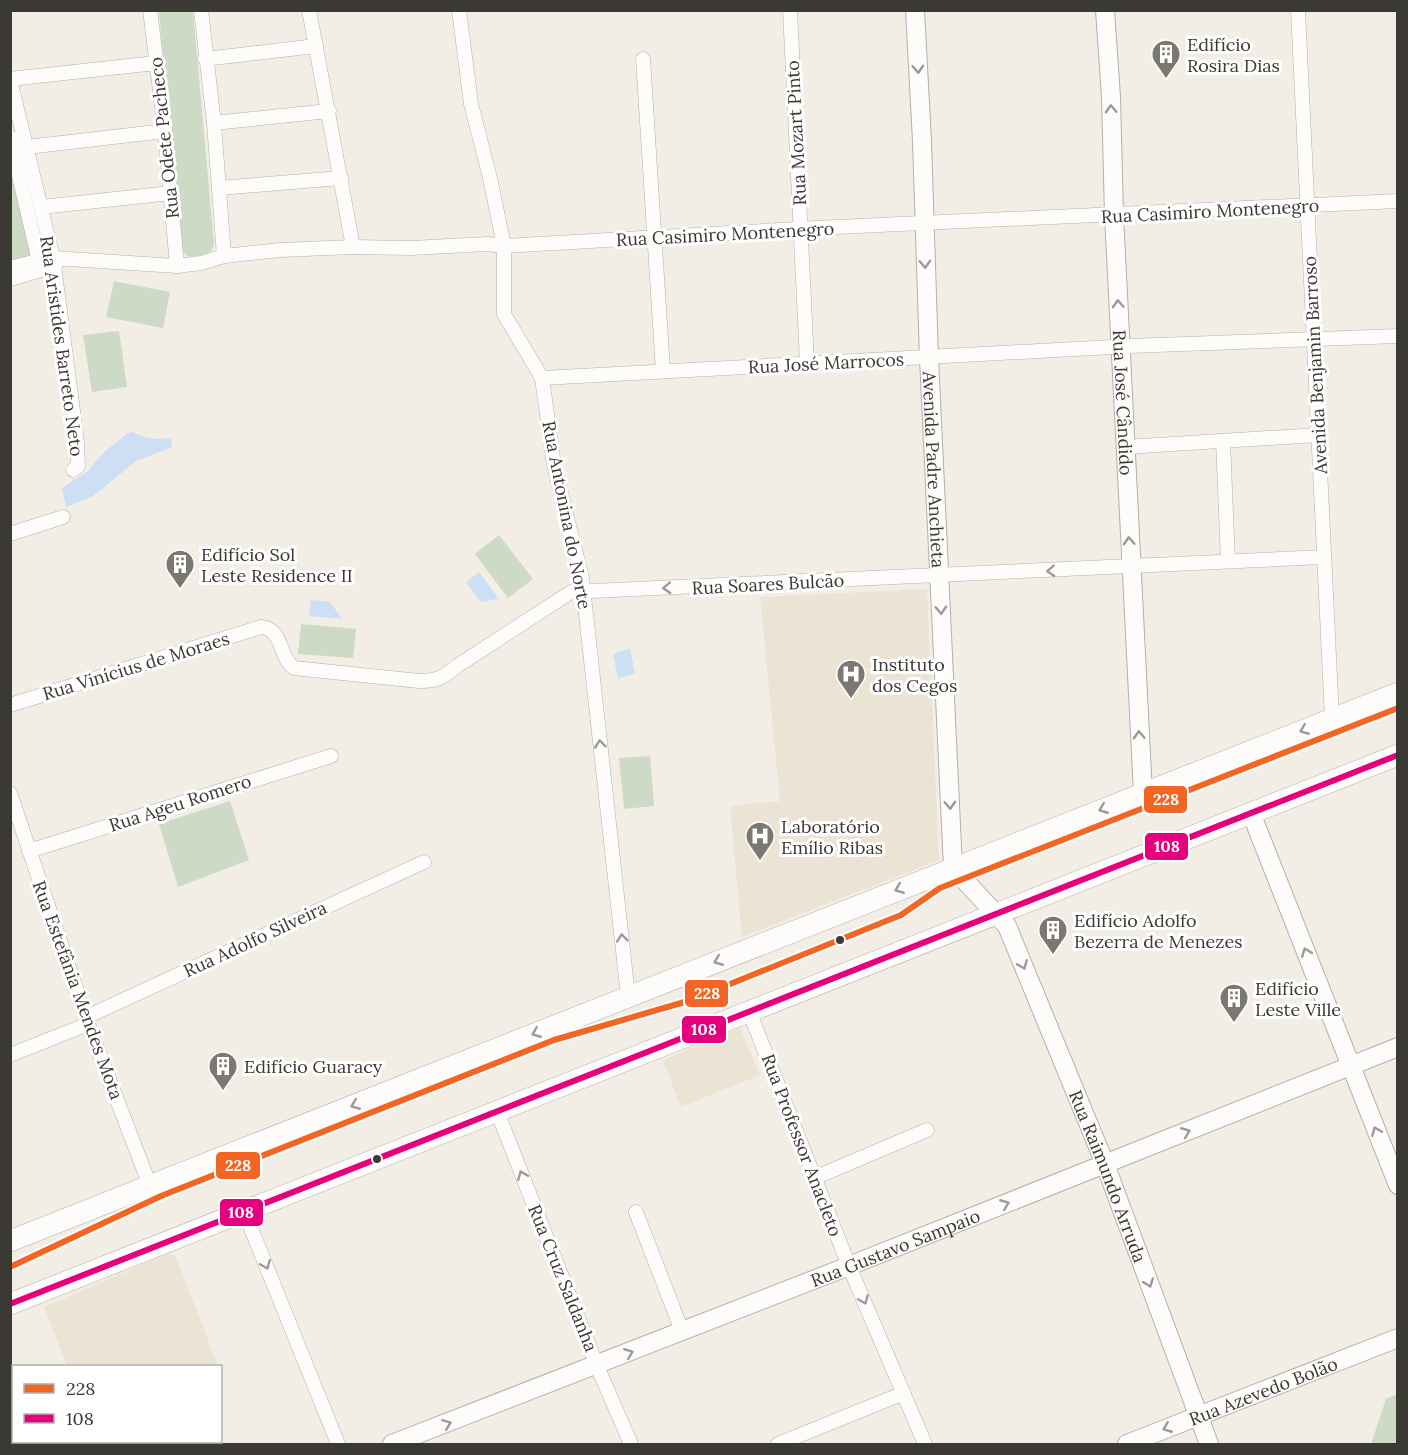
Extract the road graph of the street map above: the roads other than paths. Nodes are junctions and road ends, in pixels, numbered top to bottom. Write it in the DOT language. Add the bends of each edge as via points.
graph roads {
  1 [pos="150,10"];
  2 [pos="201,10"];
  3 [pos="309,10"];
  4 [pos="459,10"];
  5 [pos="790,10"];
  6 [pos="915,10"];
  7 [pos="1104,10"];
  8 [pos="1298,10"];
  9 [pos="316,46"];
  10 [pos="205,59"];
  11 [pos="644,59"];
  12 [pos="156,63"];
  13 [pos="10,79"];
  14 [pos="329,111"];
  15 [pos="214,123"];
  16 [pos="165,131"];
  17 [pos="10,137"];
  18 [pos="27,147"];
  19 [pos="342,177"];
  20 [pos="219,188"];
  21 [pos="171,193"];
  22 [pos="1398,201"];
  23 [pos="41,207"];
  24 [pos="1307,207"];
  25 [pos="1114,215"];
  26 [pos="923,224"];
  27 [pos="801,229"];
  28 [pos="654,238"];
  29 [pos="504,246"];
  30 [pos="353,247"];
  31 [pos="224,256"];
  32 [pos="54,262"];
  33 [pos="177,266"];
  34 [pos="10,268"];
  35 [pos="10,279"];
  36 [pos="1398,336"];
  37 [pos="1313,339"];
  38 [pos="1120,347"];
  39 [pos="929,358"];
  40 [pos="807,363"];
  41 [pos="663,371"];
  42 [pos="542,378"];
  43 [pos="1318,435"];
  44 [pos="1223,441"];
  45 [pos="1125,447"];
  46 [pos="73,470"];
  47 [pos="63,517"];
  48 [pos="10,534"];
  49 [pos="1324,557"];
  50 [pos="1228,561"];
  51 [pos="1130,567"];
  52 [pos="939,576"];
  53 [pos="584,591"];
  54 [pos="261,627"];
  55 [pos="1398,693"];
  56 [pos="10,705"];
  57 [pos="1332,719"];
  58 [pos="1398,755"];
  59 [pos="331,756"];
  60 [pos="10,793"];
  61 [pos="1143,794"];
  62 [pos="1251,813"];
  63 [pos="29,851"];
  64 [pos="424,862"];
  65 [pos="953,868"];
  66 [pos="996,914"];
  67 [pos="628,996"];
  68 [pos="749,1011"];
  69 [pos="87,1021"];
  70 [pos="1398,1047"];
  71 [pos="10,1055"];
  72 [pos="1349,1066"];
  73 [pos="497,1111"];
  74 [pos="927,1130"];
  75 [pos="1106,1164"];
  76 [pos="814,1178"];
  77 [pos="1398,1185"];
  78 [pos="150,1186"];
  79 [pos="244,1211"];
  80 [pos="636,1212"];
  81 [pos="10,1241"];
  82 [pos="849,1266"];
  83 [pos="10,1304"];
  84 [pos="682,1331"];
  85 [pos="1398,1338"];
  86 [pos="597,1366"];
  87 [pos="904,1393"];
  88 [pos="1198,1415"];
  89 [pos="338,1444"];
  90 [pos="392,1444"];
  91 [pos="631,1444"];
  92 [pos="778,1444"];
  93 [pos="925,1444"];
  94 [pos="1127,1444"];
  95 [pos="1209,1444"];
  1 -- 12 [label="street, Rua Odete Pacheco"];
  2 -- 10 [label="street"];
  3 -- 9 [label="street"];
  4 -- 29 [label="street, Rua Antonina do Norte" via="471,104"];
  5 -- 27 [label="street, Rua Mozart Pinto"];
  6 -- 26 [label="street, Avenida Padre Anchieta, one-way"];
  25 -- 7 [label="street, Rua José Cândido, one-way"];
  8 -- 24 [label="street, Avenida Benjamin Barroso"];
  9 -- 10 [label="street"];
  9 -- 14 [label="street"];
  10 -- 15 [label="street"];
  11 -- 28 [label="street"];
  12 -- 13 [label="street"];
  12 -- 16 [label="street, Rua Odete Pacheco"];
  13 -- 18 [label="street, Rua Aristides Barreto Neto"];
  14 -- 15 [label="street"];
  14 -- 19 [label="street"];
  15 -- 20 [label="street"];
  16 -- 18 [label="street"];
  16 -- 21 [label="street, Rua Odete Pacheco"];
  17 -- 34 [label="street" via="38,254 36,261"];
  18 -- 23 [label="street, Rua Aristides Barreto Neto"];
  19 -- 20 [label="street"];
  19 -- 30 [label="street"];
  20 -- 31 [label="street"];
  21 -- 23 [label="street"];
  21 -- 33 [label="street, Rua Odete Pacheco"];
  22 -- 24 [label="street, Rua Casimiro Montenegro"];
  23 -- 32 [label="street, Rua Aristides Barreto Neto"];
  24 -- 25 [label="street, Rua Casimiro Montenegro"];
  24 -- 37 [label="street, Avenida Benjamin Barroso"];
  25 -- 26 [label="street, Rua Casimiro Montenegro"];
  38 -- 25 [label="street, Rua José Cândido, one-way"];
  26 -- 27 [label="street, Rua Casimiro Montenegro"];
  26 -- 39 [label="street, Avenida Padre Anchieta, one-way"];
  27 -- 28 [label="street, Rua Casimiro Montenegro"];
  27 -- 40 [label="street, Rua Mozart Pinto"];
  28 -- 29 [label="street, Rua Casimiro Montenegro"];
  28 -- 41 [label="street"];
  29 -- 30 [label="street, Rua Casimiro Montenegro"];
  29 -- 42 [label="street, Rua Antonina do Norte" via="504,314"];
  30 -- 31 [label="street, Rua Casimiro Montenegro"];
  31 -- 33 [label="street, Rua Casimiro Montenegro"];
  32 -- 33 [label="street, Rua Casimiro Montenegro"];
  32 -- 35 [label="street, Rua Casimiro Montenegro"];
  32 -- 46 [label="street, Rua Aristides Barreto Neto" via="77,442 78,466"];
  36 -- 37 [label="street, Rua José Marrocos"];
  37 -- 38 [label="street, Rua José Marrocos"];
  37 -- 43 [label="street, Avenida Benjamin Barroso"];
  38 -- 39 [label="street, Rua José Marrocos"];
  38 -- 45 [label="street, Rua José Cândido"];
  39 -- 40 [label="street, Rua José Marrocos"];
  39 -- 52 [label="street, Avenida Padre Anchieta"];
  40 -- 41 [label="street, Rua José Marrocos"];
  41 -- 42 [label="street, Rua José Marrocos"];
  42 -- 53 [label="street, Rua Antonina do Norte" via="554,465"];
  43 -- 44 [label="street"];
  43 -- 49 [label="street, Avenida Benjamin Barroso"];
  44 -- 45 [label="street"];
  44 -- 50 [label="street"];
  51 -- 45 [label="street, Rua José Cândido, one-way"];
  47 -- 48 [label="street"];
  49 -- 50 [label="street, Rua Soares Bulcão"];
  49 -- 57 [label="street, Avenida Benjamin Barroso"];
  50 -- 51 [label="street, Rua Soares Bulcão"];
  51 -- 52 [label="street, Rua Soares Bulcão, one-way"];
  61 -- 51 [label="street, Rua José Cândido, one-way"];
  52 -- 53 [label="street, Rua Soares Bulcão, one-way"];
  52 -- 65 [label="street, Avenida Padre Anchieta, one-way"];
  53 -- 54 [label="street, Rua Soares Bulcão" via="571,592 441,679 432,681 294,668 285,658 274,631"];
  67 -- 53 [label="street, Rua Antonina do Norte, one-way"];
  54 -- 56 [label="street, Rua Vinícius de Moraes"];
  55 -- 57 [label="main road"];
  57 -- 61 [label="main road, one-way"];
  58 -- 62 [label="main road"];
  59 -- 63 [label="street, Rua Ageu Romero"];
  60 -- 63 [label="street, Rua Estefânia Mendes Mota"];
  61 -- 65 [label="main road, one-way"];
  62 -- 66 [label="main road"];
  72 -- 62 [label="street, one-way"];
  63 -- 69 [label="street, Rua Estefânia Mendes Mota"];
  64 -- 69 [label="street, Rua Adolfo Silveira"];
  65 -- 66 [label="street"];
  65 -- 67 [label="main road, one-way"];
  66 -- 68 [label="main road"];
  66 -- 75 [label="street, Rua Raimundo Arruda, one-way" via="1007,926"];
  67 -- 78 [label="main road, one-way"];
  68 -- 73 [label="main road"];
  68 -- 76 [label="street, Rua Professor Anacleto"];
  69 -- 71 [label="street, Rua Adolfo Silveira"];
  69 -- 78 [label="street, Rua Estefânia Mendes Mota"];
  70 -- 72 [label="street, Rua Gustavo Sampaio"];
  75 -- 72 [label="street, Rua Gustavo Sampaio, one-way"];
  77 -- 72 [label="street, one-way"];
  73 -- 79 [label="main road"];
  86 -- 73 [label="street, Rua Cruz Saldanha, one-way"];
  74 -- 76 [label="street"];
  82 -- 75 [label="street, Rua Gustavo Sampaio, one-way"];
  75 -- 88 [label="street, Rua Raimundo Arruda, one-way"];
  76 -- 82 [label="street, Rua Professor Anacleto"];
  78 -- 81 [label="main road"];
  79 -- 83 [label="main road"];
  79 -- 89 [label="street, one-way"];
  80 -- 84 [label="street"];
  82 -- 84 [label="street, Rua Gustavo Sampaio"];
  82 -- 87 [label="street, Rua Professor Anacleto, one-way"];
  86 -- 84 [label="street, Rua Gustavo Sampaio, one-way"];
  85 -- 88 [label="street, Rua Azevedo Bolão"];
  90 -- 86 [label="street, Rua Gustavo Sampaio, one-way"];
  86 -- 91 [label="street, Rua Cruz Saldanha"];
  87 -- 92 [label="street"];
  87 -- 93 [label="street, Rua Professor Anacleto"];
  88 -- 94 [label="street, Rua Azevedo Bolão, one-way"];
  88 -- 95 [label="street, Rua Raimundo Arruda"];
}
